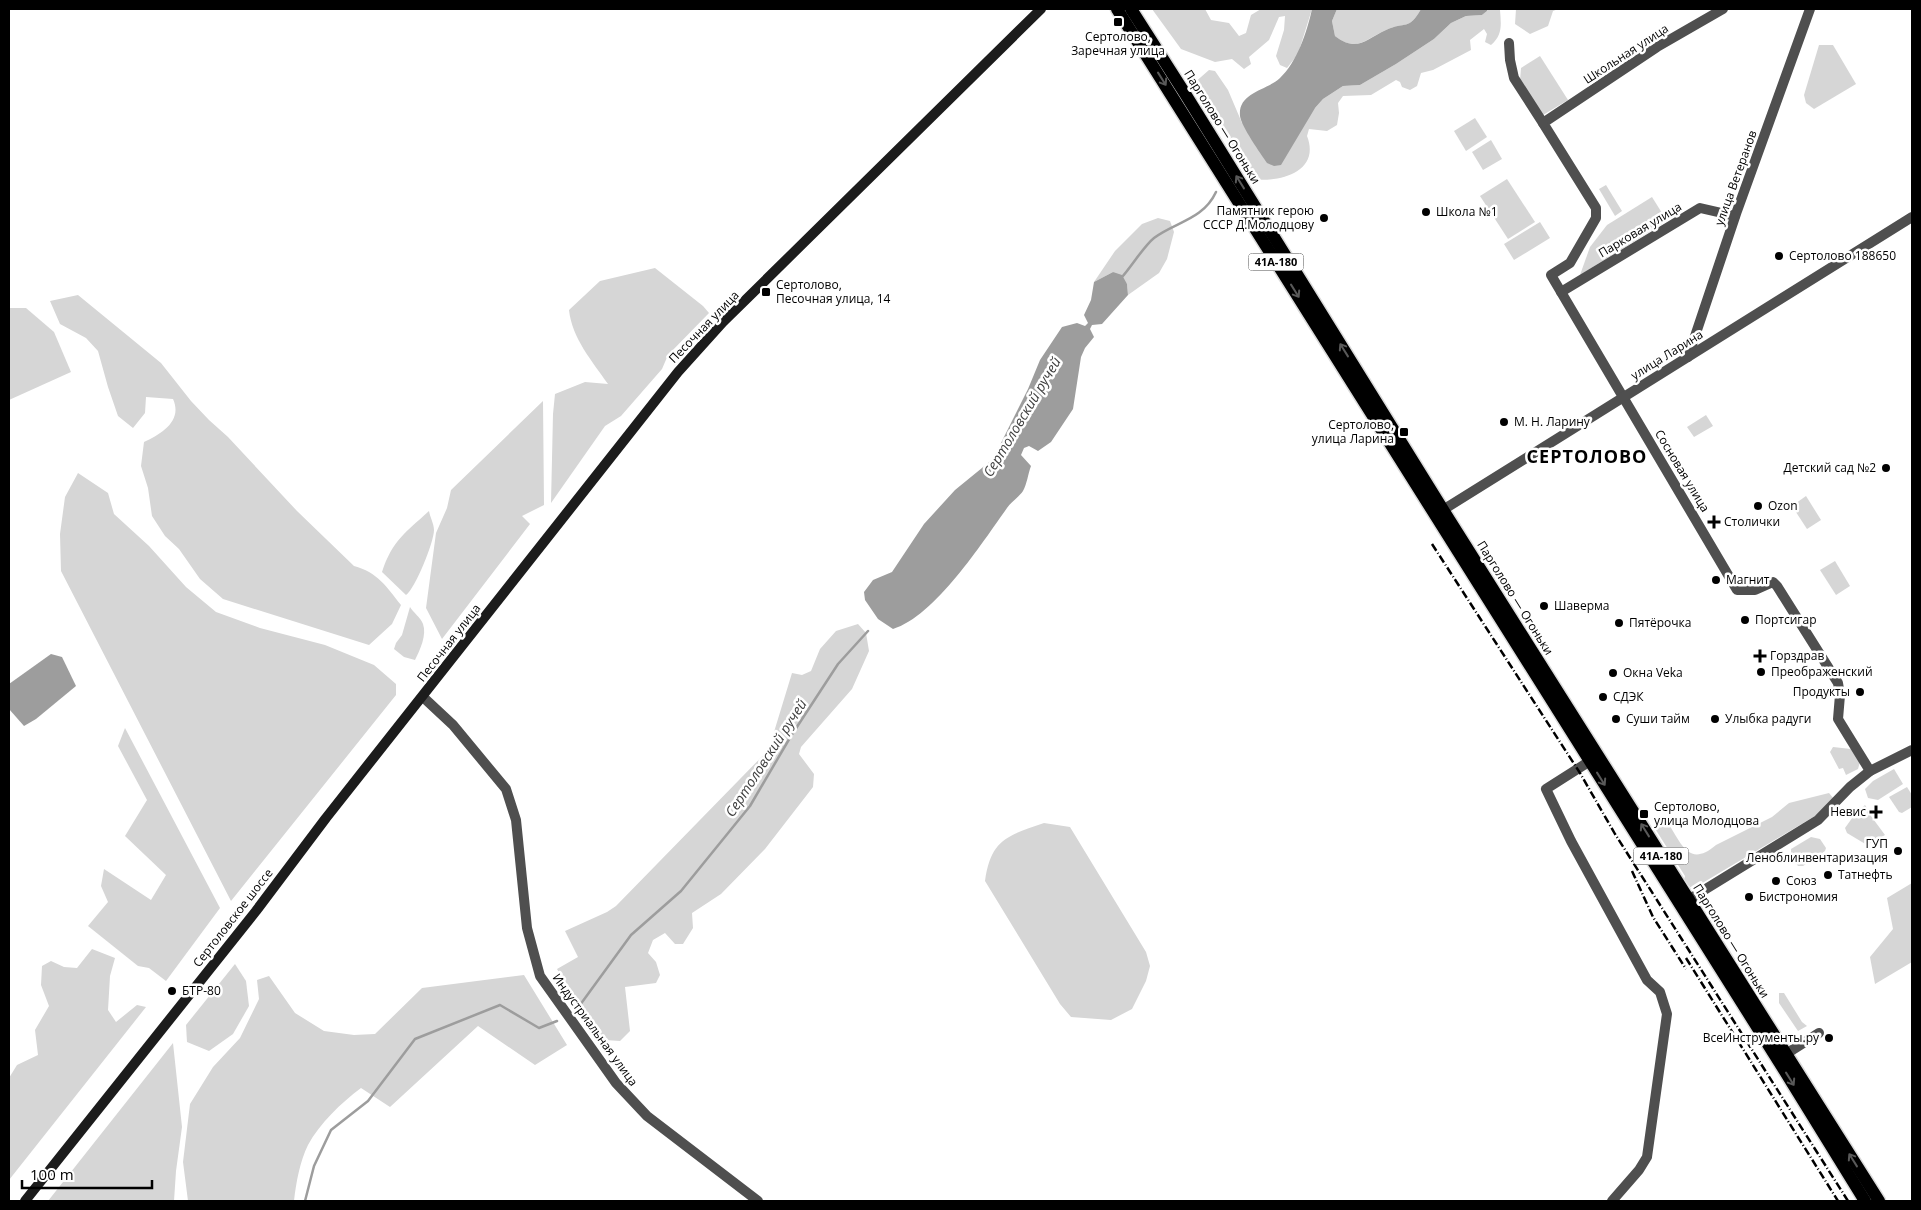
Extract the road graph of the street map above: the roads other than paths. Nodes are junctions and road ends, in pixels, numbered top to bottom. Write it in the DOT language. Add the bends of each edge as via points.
graph roads {
  1 [pos="1041,9"];
  2 [pos="1117,9"];
  3 [pos="1131,9"];
  4 [pos="1723,9"];
  5 [pos="1810,9"];
  6 [pos="1509,43"];
  7 [pos="1543,123"];
  8 [pos="1735,216"];
  9 [pos="1912,217"];
  10 [pos="1562,292"];
  11 [pos="1688,357"];
  12 [pos="1624,398"];
  13 [pos="1439,513"];
  14 [pos="423,697"];
  15 [pos="1912,750"];
  16 [pos="1590,761"];
  17 [pos="1870,771"];
  18 [pos="1684,902"];
  19 [pos="1819,1033"];
  20 [pos="1786,1054"];
  21 [pos="25,1201"];
  22 [pos="758,1201"];
  23 [pos="1612,1201"];
  24 [pos="1865,1201"];
  25 [pos="1879,1201"];
  1 -- 14 [label="main road, Песочная улица" via="723,322 678,372"];
  2 -- 13 [label="main road, Парголово — Огоньки / 41А-180, one-way"];
  13 -- 3 [label="main road, Парголово — Огоньки / 41А-180, one-way"];
  4 -- 7 [label="street, Школьная улица" via="1657,47"];
  5 -- 8 [label="street, улица Ветеранов"];
  6 -- 7 [label="street" via="1514,78"];
  7 -- 10 [label="street, Сосновая улица" via="1596,208 1596,218 1570,263 1551,275"];
  8 -- 10 [label="street, Парковая улица" via="1700,208"];
  8 -- 11 [label="street, улица Ветеранов"];
  9 -- 11 [label="street, улица Ларина"];
  10 -- 12 [label="street, Сосновая улица"];
  11 -- 12 [label="street, улица Ларина"];
  12 -- 13 [label="street, улица Ларина"];
  12 -- 17 [label="street, Сосновая улица" via="1737,590 1755,590 1773,582 1777,586 1838,683 1838,719"];
  13 -- 16 [label="main road, Парголово — Огоньки / 41А-180"];
  18 -- 13 [label="main road, Парголово — Огоньки / 41А-180, one-way"];
  14 -- 21 [label="main road, Сертоловское шоссе"];
  14 -- 22 [label="street, Индустриальная улица" via="453,725 506,789 516,820 527,928 540,976 622,1090 647,1116"];
  15 -- 17 [label="street"];
  16 -- 18 [label="main road, Парголово — Огоньки / 41А-180, one-way"];
  16 -- 23 [label="street" via="1546,789 1648,980 1660,992 1667,1014 1646,1157"];
  17 -- 18 [label="street" via="1818,820"];
  18 -- 20 [label="main road, Парголово — Огоньки / 41А-180"];
  18 -- 24 [label="main road, Парголово — Огоньки / 41А-180, one-way"];
  19 -- 20 [label="street"];
  25 -- 20 [label="main road, Парголово — Огоньки / 41А-180, one-way"];
}
